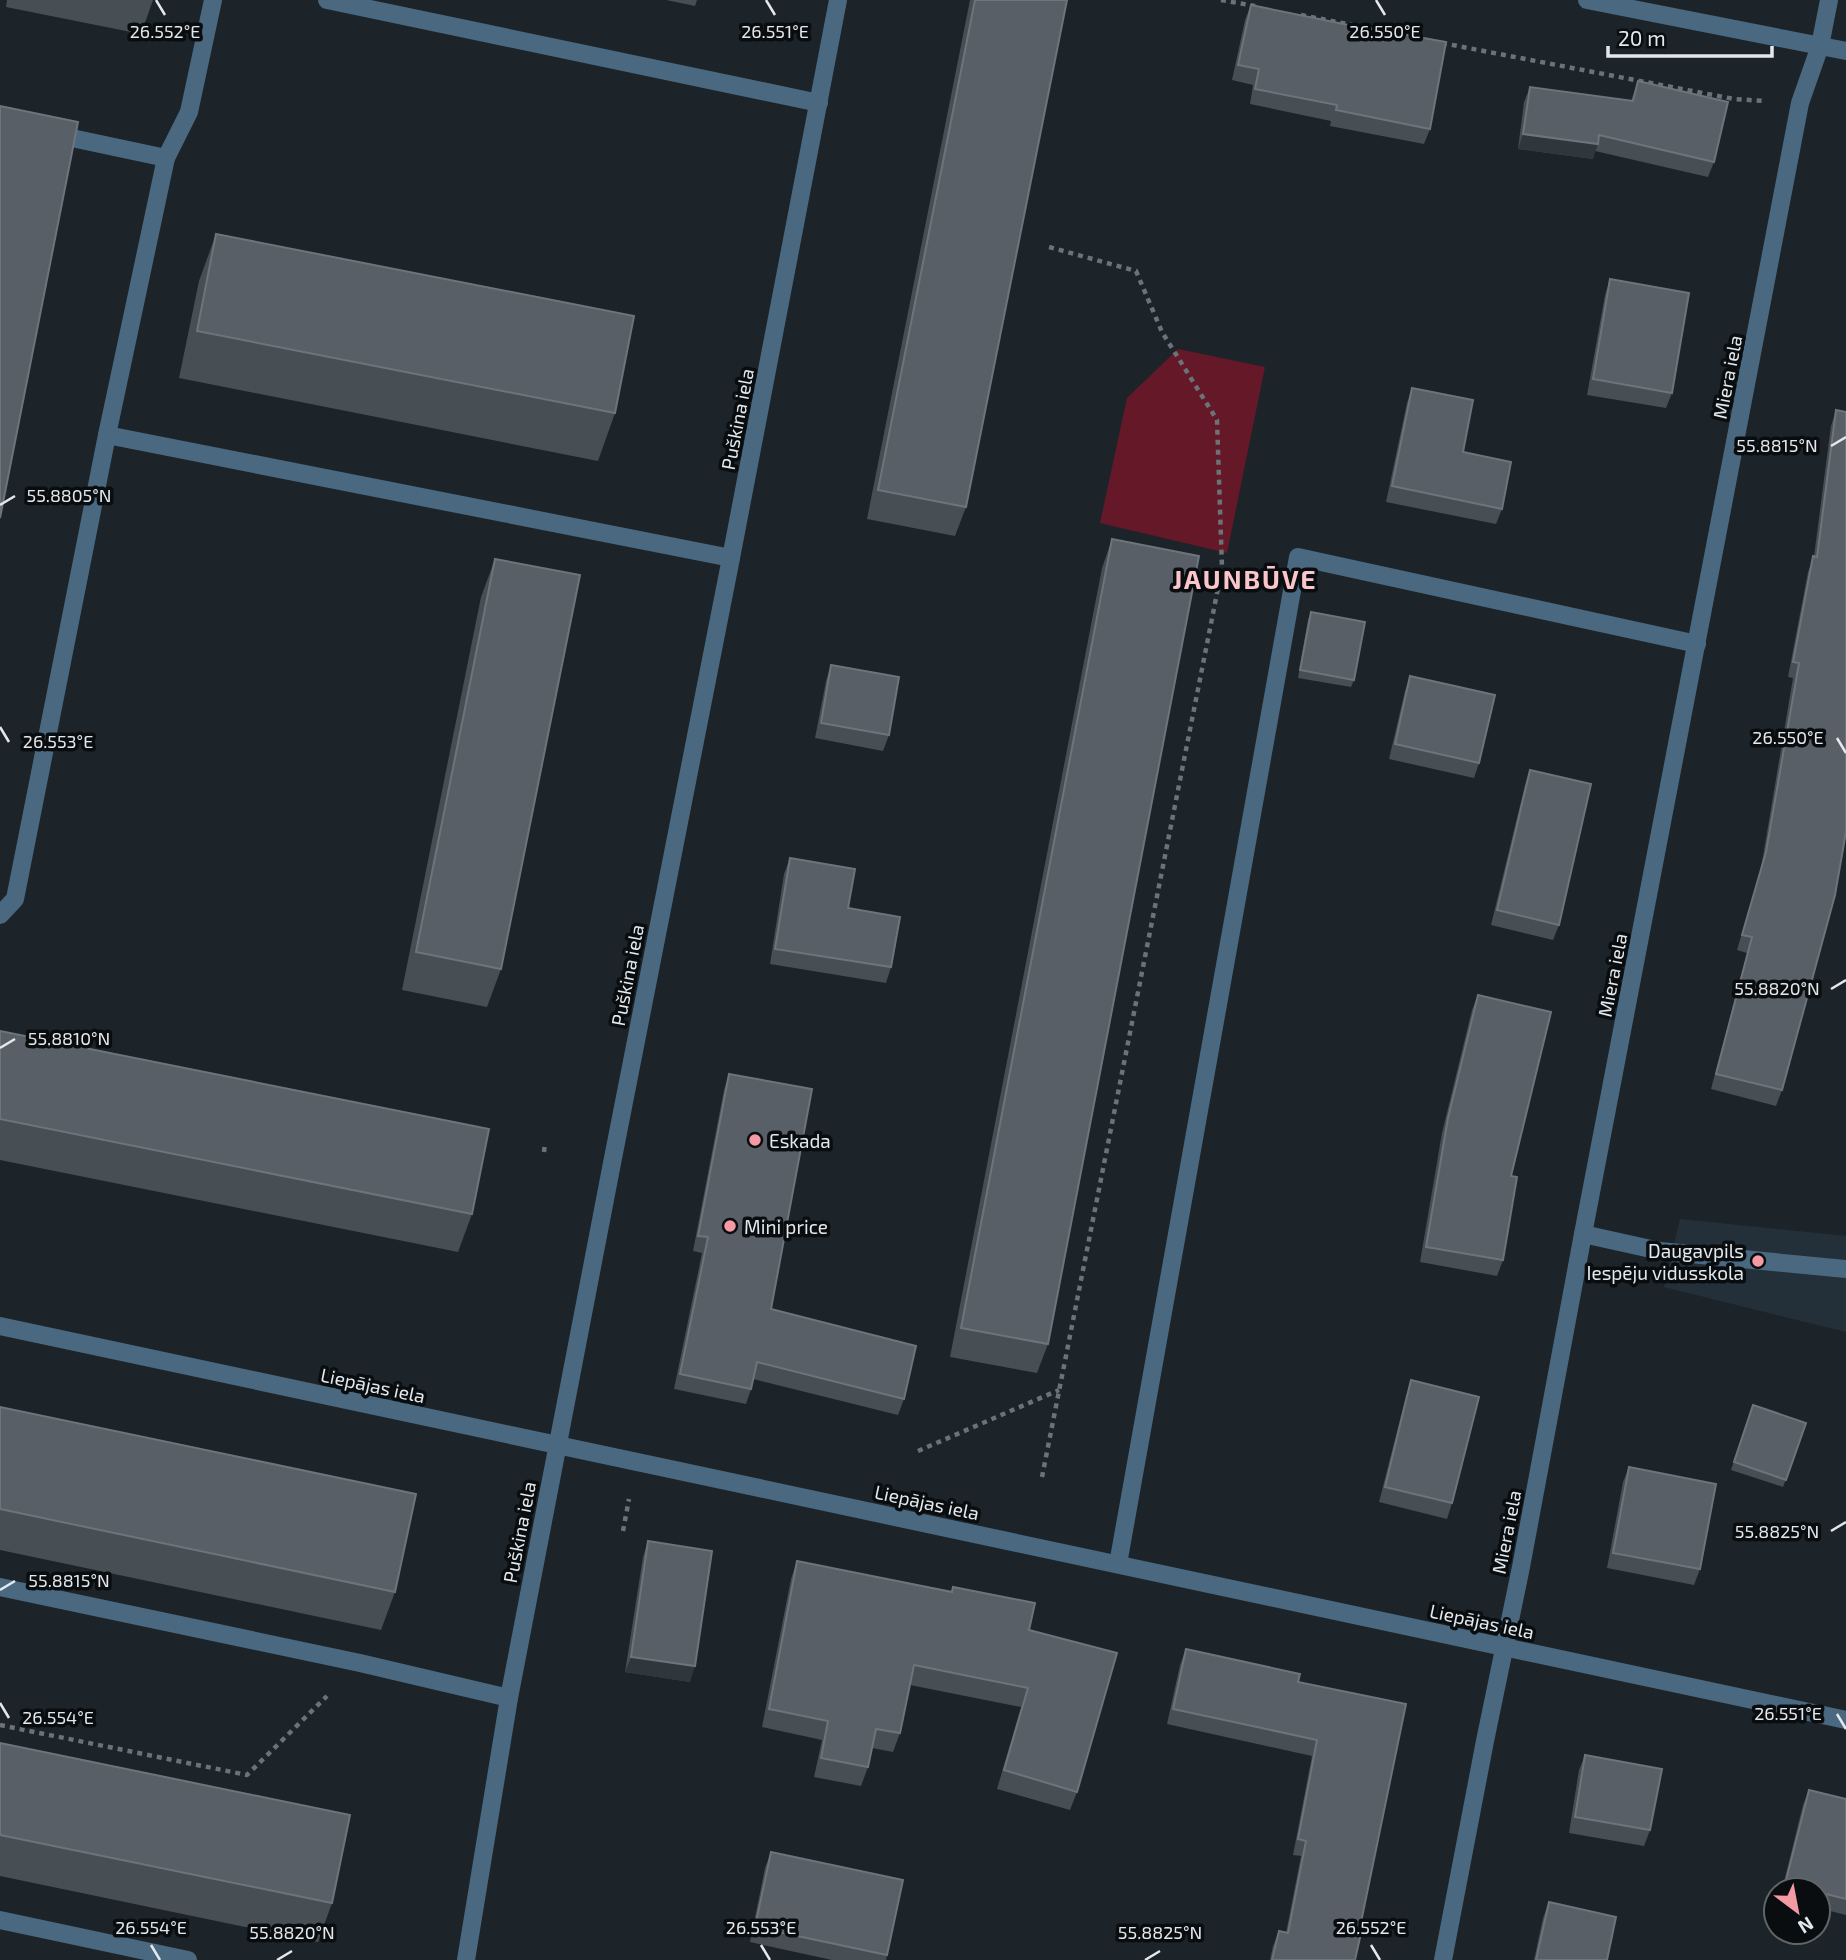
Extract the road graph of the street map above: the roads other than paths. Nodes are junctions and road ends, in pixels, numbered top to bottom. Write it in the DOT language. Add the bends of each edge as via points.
graph roads {
  1 [pos="213,0"];
  2 [pos="327,0"];
  3 [pos="838,0"];
  4 [pos="1587,0"];
  5 [pos="1829,0"];
  6 [pos="1820,46"];
  7 [pos="1846,51"];
  8 [pos="819,103"];
  9 [pos="38,131"];
  10 [pos="166,158"];
  11 [pos="107,435"];
  12 [pos="731,558"];
  13 [pos="1697,644"];
  14 [pos="0,915"];
  15 [pos="1583,1234"];
  16 [pos="1846,1269"];
  17 [pos="0,1326"];
  18 [pos="557,1446"];
  19 [pos="1118,1564"];
  20 [pos="0,1587"];
  21 [pos="1504,1647"];
  22 [pos="509,1698"];
  23 [pos="1846,1720"];
  24 [pos="0,1920"];
  25 [pos="188,1960"];
  26 [pos="466,1960"];
  27 [pos="1443,1960"];
  1 -- 10 [label="street" via="189,113"];
  2 -- 8 [label="street"];
  3 -- 8 [label="street, Puškina iela"];
  4 -- 6 [label="street"];
  5 -- 6 [label="street, Miera iela"];
  6 -- 7 [label="street"];
  6 -- 13 [label="street, Miera iela" via="1800,103"];
  8 -- 12 [label="street, Puškina iela"];
  9 -- 10 [label="street"];
  10 -- 11 [label="street"];
  11 -- 12 [label="street"];
  11 -- 14 [label="street" via="15,899"];
  12 -- 18 [label="street, Puškina iela"];
  13 -- 15 [label="street, Miera iela"];
  13 -- 19 [label="street" via="1298,557"];
  15 -- 16 [label="street" via="1660,1251"];
  15 -- 21 [label="street, Miera iela"];
  17 -- 18 [label="street, Liepājas iela"];
  18 -- 19 [label="street, Liepājas iela"];
  18 -- 22 [label="street, Puškina iela"];
  19 -- 21 [label="street, Liepājas iela"];
  20 -- 22 [label="street"];
  21 -- 23 [label="street, Liepājas iela"];
  21 -- 27 [label="street, Miera iela"];
  22 -- 26 [label="street, Puškina iela"];
  24 -- 25 [label="street"];
}
